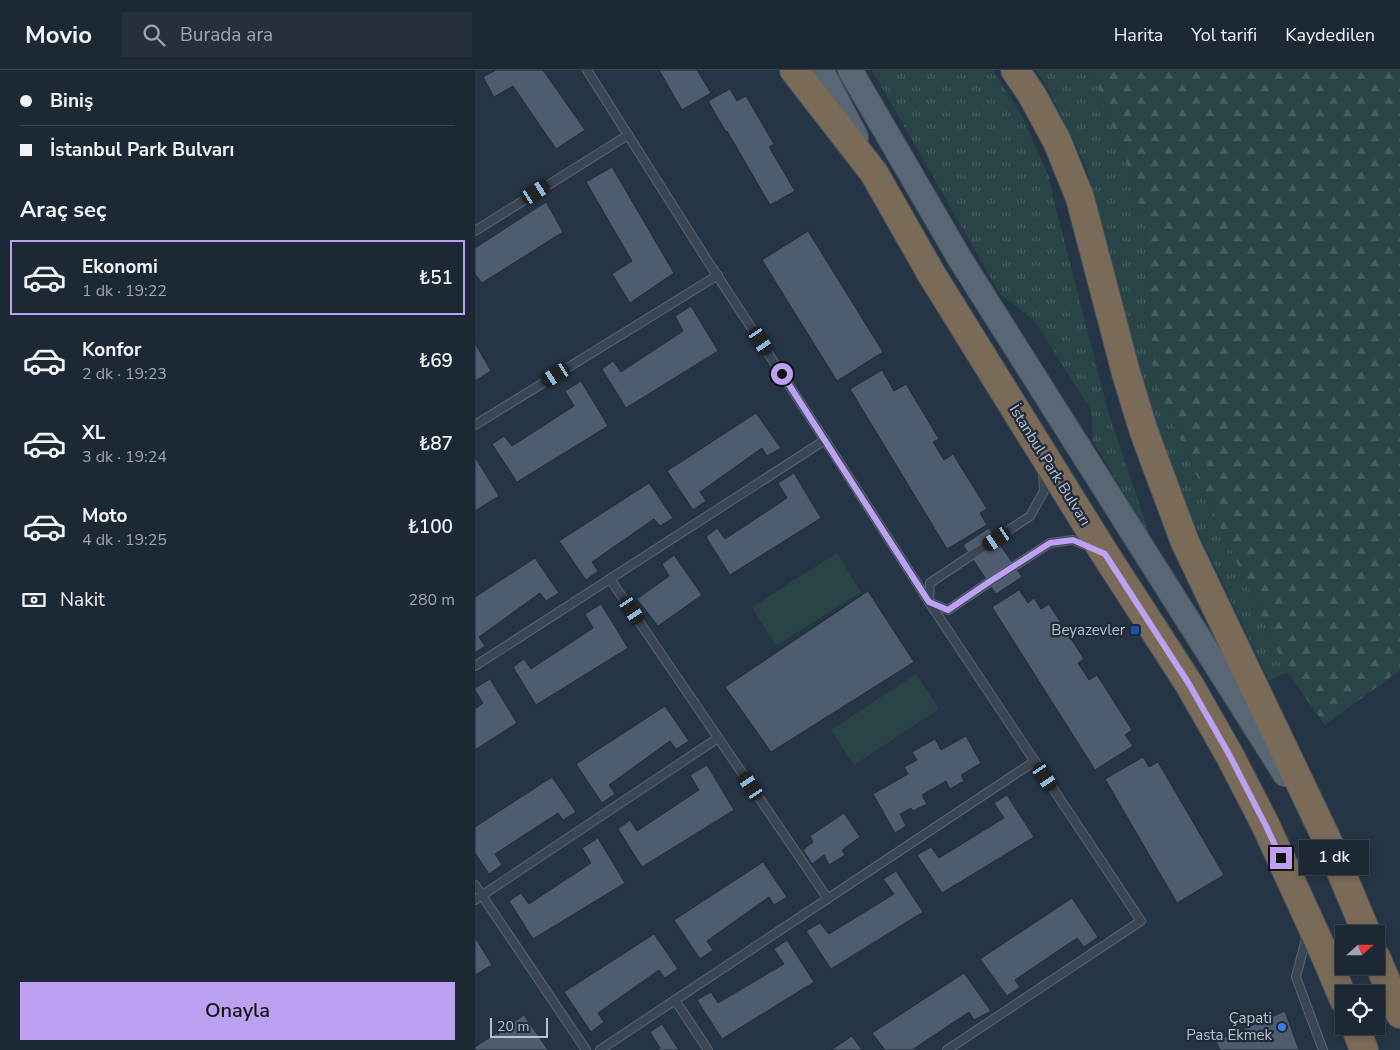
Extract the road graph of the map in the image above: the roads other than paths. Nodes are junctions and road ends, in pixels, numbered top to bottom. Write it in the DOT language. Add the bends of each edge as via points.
graph roads {
  1 [pos="587,70"];
  2 [pos="794,70"];
  3 [pos="821,70"];
  4 [pos="851,70"];
  5 [pos="1015,70"];
  6 [pos="628,135"];
  7 [pos="874,173"];
  8 [pos="475,231"];
  9 [pos="718,275"];
  10 [pos="475,425"];
  11 [pos="825,440"];
  12 [pos="1043,454"];
  13 [pos="1105,554"];
  14 [pos="610,579"];
  15 [pos="929,602"];
  16 [pos="475,666"];
  17 [pos="718,738"];
  18 [pos="1035,761"];
  19 [pos="1331,848"];
  20 [pos="475,885"];
  21 [pos="478,898"];
  22 [pos="828,899"];
  23 [pos="1311,923"];
  24 [pos="1363,925"];
  25 [pos="1384,975"];
  26 [pos="1338,985"];
  27 [pos="675,1000"];
  28 [pos="1400,1014"];
  29 [pos="1358,1035"];
  30 [pos="587,1050"];
  31 [pos="600,1050"];
  32 [pos="708,1050"];
  33 [pos="947,1050"];
  34 [pos="1323,1050"];
  35 [pos="1364,1050"];
  1 -- 6 [label="lane"];
  2 -- 7 [label="highway, İstanbul Park Bulvarı"];
  3 -- 7 [label="main road"];
  4 -- 19 [label="main road" via="965,267"];
  5 -- 19 [label="highway" via="1057,141 1080,198 1144,432 1185,542"];
  6 -- 8 [label="lane"];
  6 -- 9 [label="lane"];
  7 -- 12 [label="highway, İstanbul Park Bulvarı" via="932,275"];
  9 -- 10 [label="lane"];
  9 -- 11 [label="lane"];
  11 -- 14 [label="lane"];
  11 -- 15 [label="lane"];
  12 -- 13 [label="highway, İstanbul Park Bulvarı"];
  12 -- 15 [label="lane" via="1044,491 1030,516 929,583"];
  13 -- 15 [label="lane" via="1073,540 1050,543 948,610"];
  13 -- 23 [label="highway, İstanbul Park Bulvarı" via="1189,684 1230,756"];
  14 -- 16 [label="lane"];
  14 -- 17 [label="lane"];
  15 -- 18 [label="lane"];
  17 -- 21 [label="lane"];
  17 -- 22 [label="lane"];
  18 -- 22 [label="lane"];
  18 -- 33 [label="lane" via="1141,921"];
  19 -- 24 [label="highway"];
  20 -- 21 [label="lane"];
  21 -- 30 [label="lane"];
  22 -- 27 [label="lane"];
  23 -- 26 [label="highway, İstanbul Park Bulvarı"];
  23 -- 34 [label="lane" via="1296,977"];
  25 -- 28 [label="highway"];
  27 -- 31 [label="lane"];
  27 -- 32 [label="lane"];
  29 -- 35 [label="highway"];
}
